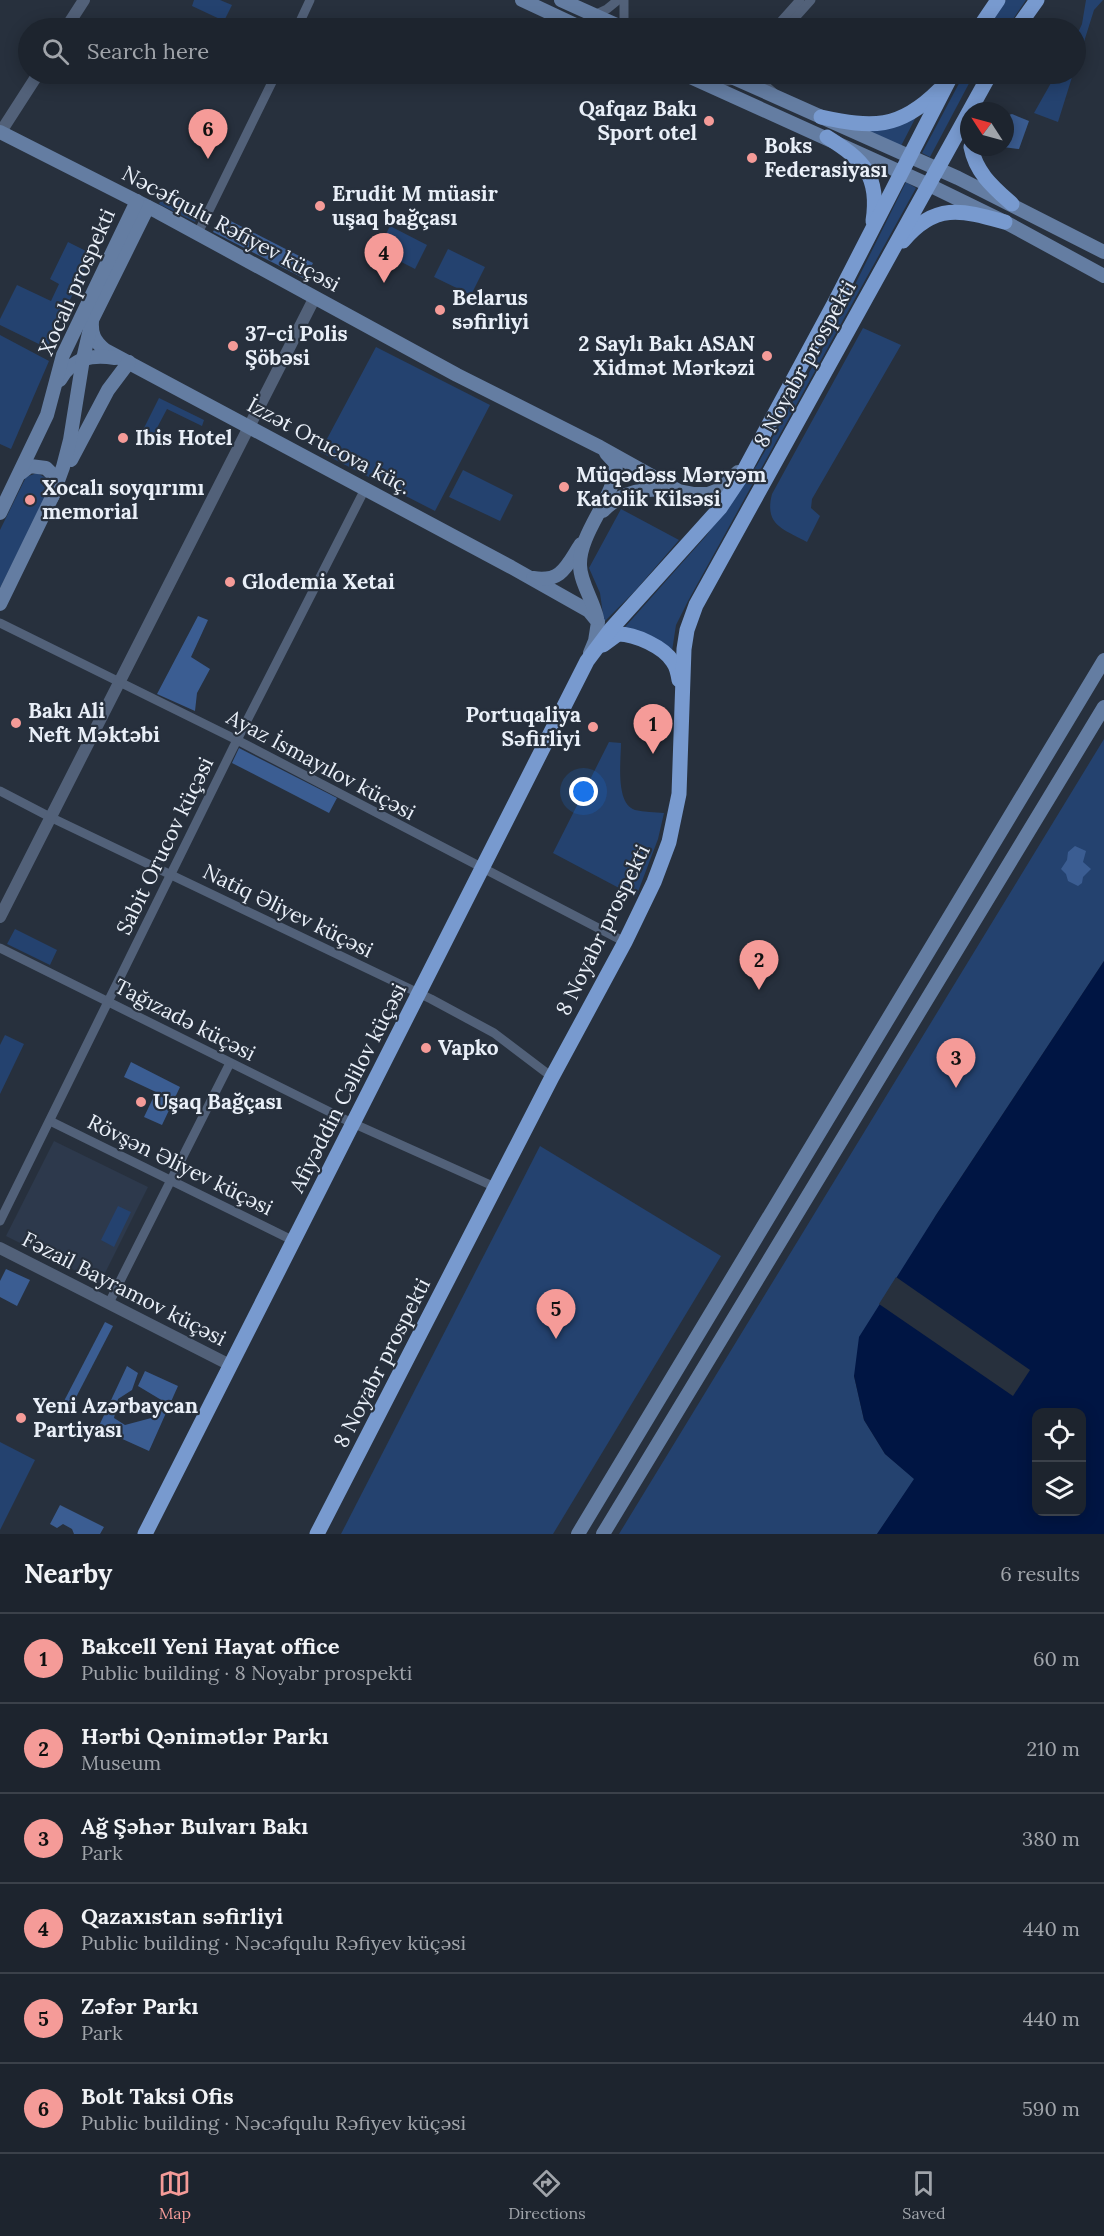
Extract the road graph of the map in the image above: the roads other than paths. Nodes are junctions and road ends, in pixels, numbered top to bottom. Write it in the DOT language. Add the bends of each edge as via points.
graph roads {
  1 [pos="84,0"];
  2 [pos="310,0"];
  3 [pos="522,0"];
  4 [pos="561,0"];
  5 [pos="618,0"];
  6 [pos="624,0"];
  7 [pos="800,0"];
  8 [pos="811,0"];
  9 [pos="998,0"];
  10 [pos="1037,0"];
  11 [pos="594,15"];
  12 [pos="72,18"];
  13 [pos="302,18"];
  14 [pos="561,18"];
  15 [pos="601,18"];
  16 [pos="624,18"];
  17 [pos="784,18"];
  18 [pos="795,18"];
  19 [pos="986,18"];
  20 [pos="1024,18"];
  21 [pos="32,84"];
  22 [pos="271,84"];
  23 [pos="707,84"];
  24 [pos="753,84"];
  25 [pos="765,84"];
  26 [pos="944,84"];
  27 [pos="947,84"];
  28 [pos="984,84"];
  29 [pos="778,96"];
  30 [pos="973,102"];
  31 [pos="821,117"];
  32 [pos="960,125"];
  33 [pos="0,133"];
  34 [pos="827,137"];
  35 [pos="909,155"];
  36 [pos="974,156"];
  37 [pos="937,168"];
  38 [pos="901,171"];
  39 [pos="929,185"];
  40 [pos="142,204"];
  41 [pos="1012,204"];
  42 [pos="1005,222"];
  43 [pos="198,233"];
  44 [pos="865,243"];
  45 [pos="1104,252"];
  46 [pos="885,262"];
  47 [pos="1104,276"];
  48 [pos="315,297"];
  49 [pos="92,320"];
  50 [pos="63,355"];
  51 [pos="82,358"];
  52 [pos="129,362"];
  53 [pos="55,388"];
  54 [pos="249,427"];
  55 [pos="600,447"];
  56 [pos="752,457"];
  57 [pos="17,478"];
  58 [pos="365,489"];
  59 [pos="679,491"];
  60 [pos="52,497"];
  61 [pos="0,513"];
  62 [pos="592,527"];
  63 [pos="529,577"];
  64 [pos="0,604"];
  65 [pos="598,622"];
  66 [pos="0,623"];
  67 [pos="1104,660"];
  68 [pos="587,661"];
  69 [pos="119,683"];
  70 [pos="681,695"];
  71 [pos="1104,707"];
  72 [pos="237,740"];
  73 [pos="0,791"];
  74 [pos="50,817"];
  75 [pos="483,869"];
  76 [pos="170,875"];
  77 [pos="0,917"];
  78 [pos="625,942"];
  79 [pos="0,948"];
  80 [pos="419,993"];
  81 [pos="108,1001"];
  82 [pos="230,1063"];
  83 [pos="552,1077"];
  84 [pos="50,1121"];
  85 [pos="353,1124"];
  86 [pos="170,1180"];
  87 [pos="495,1187"];
  88 [pos="0,1221"];
  89 [pos="294,1241"];
  90 [pos="0,1248"];
  91 [pos="109,1303"];
  92 [pos="230,1365"];
  93 [pos="145,1534"];
  94 [pos="316,1534"];
  95 [pos="578,1534"];
  96 [pos="603,1534"];
  1 -- 12 [label="street"];
  2 -- 13 [label="street"];
  3 -- 14 [label="main road"];
  4 -- 11 [label="main road"];
  5 -- 11 [label="street"];
  6 -- 16 [label="street"];
  7 -- 17 [label="street"];
  8 -- 18 [label="street"];
  9 -- 19 [label="highway"];
  10 -- 20 [label="highway"];
  11 -- 15 [label="main road"];
  21 -- 33 [label="street"];
  22 -- 43 [label="street"];
  23 -- 34 [label="main road"];
  24 -- 29 [label="main road"];
  25 -- 29 [label="street"];
  26 -- 31 [label="highway" via="927,102 890,122 864,125"];
  27 -- 35 [label="highway, 8 Noyabr prospekti"];
  28 -- 30 [label="highway, 8 Noyabr prospekti"];
  29 -- 31 [label="main road"];
  31 -- 35 [label="main road"];
  32 -- 37 [label="highway, 8 Noyabr prospekti"];
  33 -- 40 [label="main road, Nəcəfqulu Rəfiyev küçəsi"];
  34 -- 38 [label="main road"];
  34 -- 44 [label="highway" via="852,154 871,176 874,209"];
  35 -- 37 [label="main road"];
  35 -- 38 [label="highway, 8 Noyabr prospekti"];
  36 -- 41 [label="highway" via="984,178"];
  37 -- 39 [label="highway, 8 Noyabr prospekti"];
  37 -- 41 [label="main road"];
  38 -- 39 [label="main road"];
  38 -- 44 [label="highway, 8 Noyabr prospekti"];
  39 -- 42 [label="main road"];
  39 -- 46 [label="highway, 8 Noyabr prospekti"];
  40 -- 43 [label="main road, Nəcəfqulu Rəfiyev küçəsi"];
  40 -- 49 [label="main road, Xocalı prospekti"];
  40 -- 50 [label="main road, Xocalı prospekti"];
  41 -- 45 [label="main road"];
  42 -- 46 [label="highway" via="963,212 942,213 919,225"];
  42 -- 47 [label="main road"];
  43 -- 48 [label="main road, Nəcəfqulu Rəfiyev küçəsi"];
  44 -- 56 [label="highway, 8 Noyabr prospekti"];
  46 -- 70 [label="highway, 8 Noyabr prospekti" via="696,605 685,638"];
  48 -- 54 [label="street"];
  48 -- 55 [label="main road, Nəcəfqulu Rəfiyev küçəsi" via="473,384"];
  49 -- 51 [label="main road, Xocalı prospekti"];
  49 -- 52 [label="main road, İzzət Orucova küç." via="99,345"];
  50 -- 51 [label="main road"];
  50 -- 53 [label="main road, Xocalı prospekti"];
  51 -- 52 [label="main road"];
  51 -- 53 [label="main road" via="67,369"];
  51 -- 60 [label="main road, Xocalı prospekti" via="69,446"];
  52 -- 54 [label="main road, İzzət Orucova küç."];
  52 -- 60 [label="main road, Xocalı prospekti" via="108,390"];
  53 -- 57 [label="main road, Xocalı prospekti"];
  54 -- 58 [label="main road, İzzət Orucova küç."];
  54 -- 69 [label="street"];
  55 -- 59 [label="main road, Nəcəfqulu Rəfiyev küçəsi"];
  55 -- 62 [label="main road" via="613,459 616,470"];
  56 -- 59 [label="main road" via="716,492 701,495"];
  56 -- 68 [label="highway, 8 Noyabr prospekti" via="720,507 610,629"];
  57 -- 60 [label="main road" via="30,466 46,468 55,477"];
  57 -- 61 [label="main road, Xocalı prospekti"];
  58 -- 63 [label="main road, İzzət Orucova küç."];
  58 -- 72 [label="street, Sabit Orucov küçəsi"];
  59 -- 62 [label="main road" via="629,493 611,503"];
  60 -- 64 [label="main road, Xocalı prospekti"];
  62 -- 63 [label="main road" via="557,576"];
  62 -- 65 [label="main road" via="579,563"];
  63 -- 65 [label="main road, İzzət Orucova küç." via="589,611"];
  65 -- 68 [label="main road"];
  66 -- 69 [label="street, Ayaz İsmayılov küçəsi"];
  67 -- 95 [label="main road"];
  68 -- 70 [label="highway" via="614,636 633,636 671,659"];
  68 -- 75 [label="highway, Afiyəddin Cəlilov küçəsi"];
  69 -- 72 [label="street, Ayaz İsmayılov küçəsi"];
  69 -- 74 [label="street"];
  70 -- 78 [label="highway, 8 Noyabr prospekti" via="680,776 674,824 658,872"];
  71 -- 96 [label="main road"];
  72 -- 75 [label="street, Ayaz İsmayılov küçəsi"];
  72 -- 76 [label="street, Sabit Orucov küçəsi"];
  73 -- 74 [label="street, Natiq Əliyev küçəsi"];
  74 -- 76 [label="street, Natiq Əliyev küçəsi"];
  74 -- 77 [label="street"];
  75 -- 78 [label="street, Ayaz İsmayılov küçəsi"];
  75 -- 80 [label="highway, Afiyəddin Cəlilov küçəsi"];
  76 -- 80 [label="street, Natiq Əliyev küçəsi"];
  76 -- 81 [label="street, Sabit Orucov küçəsi"];
  78 -- 83 [label="highway, 8 Noyabr prospekti"];
  79 -- 81 [label="street, Tağızadə küçəsi"];
  80 -- 83 [label="street, Natiq Əliyev küçəsi" via="494,1033"];
  80 -- 85 [label="highway, Afiyəddin Cəlilov küçəsi"];
  81 -- 82 [label="street, Tağızadə küçəsi"];
  81 -- 84 [label="street, Sabit Orucov küçəsi"];
  82 -- 85 [label="street, Tağızadə küçəsi"];
  82 -- 86 [label="street"];
  83 -- 87 [label="highway, 8 Noyabr prospekti"];
  84 -- 86 [label="street, Rövşən Əliyev küçəsi"];
  84 -- 88 [label="street, Sabit Orucov küçəsi"];
  85 -- 87 [label="street"];
  85 -- 89 [label="highway, Afiyəddin Cəlilov küçəsi"];
  86 -- 89 [label="street, Rövşən Əliyev küçəsi"];
  86 -- 91 [label="street"];
  87 -- 94 [label="highway, 8 Noyabr prospekti"];
  89 -- 92 [label="highway, Afiyəddin Cəlilov küçəsi"];
  90 -- 91 [label="street, Fəzail Bayramov küçəsi"];
  91 -- 92 [label="street, Fəzail Bayramov küçəsi"];
  92 -- 93 [label="highway, Afiyəddin Cəlilov küçəsi"];
}
